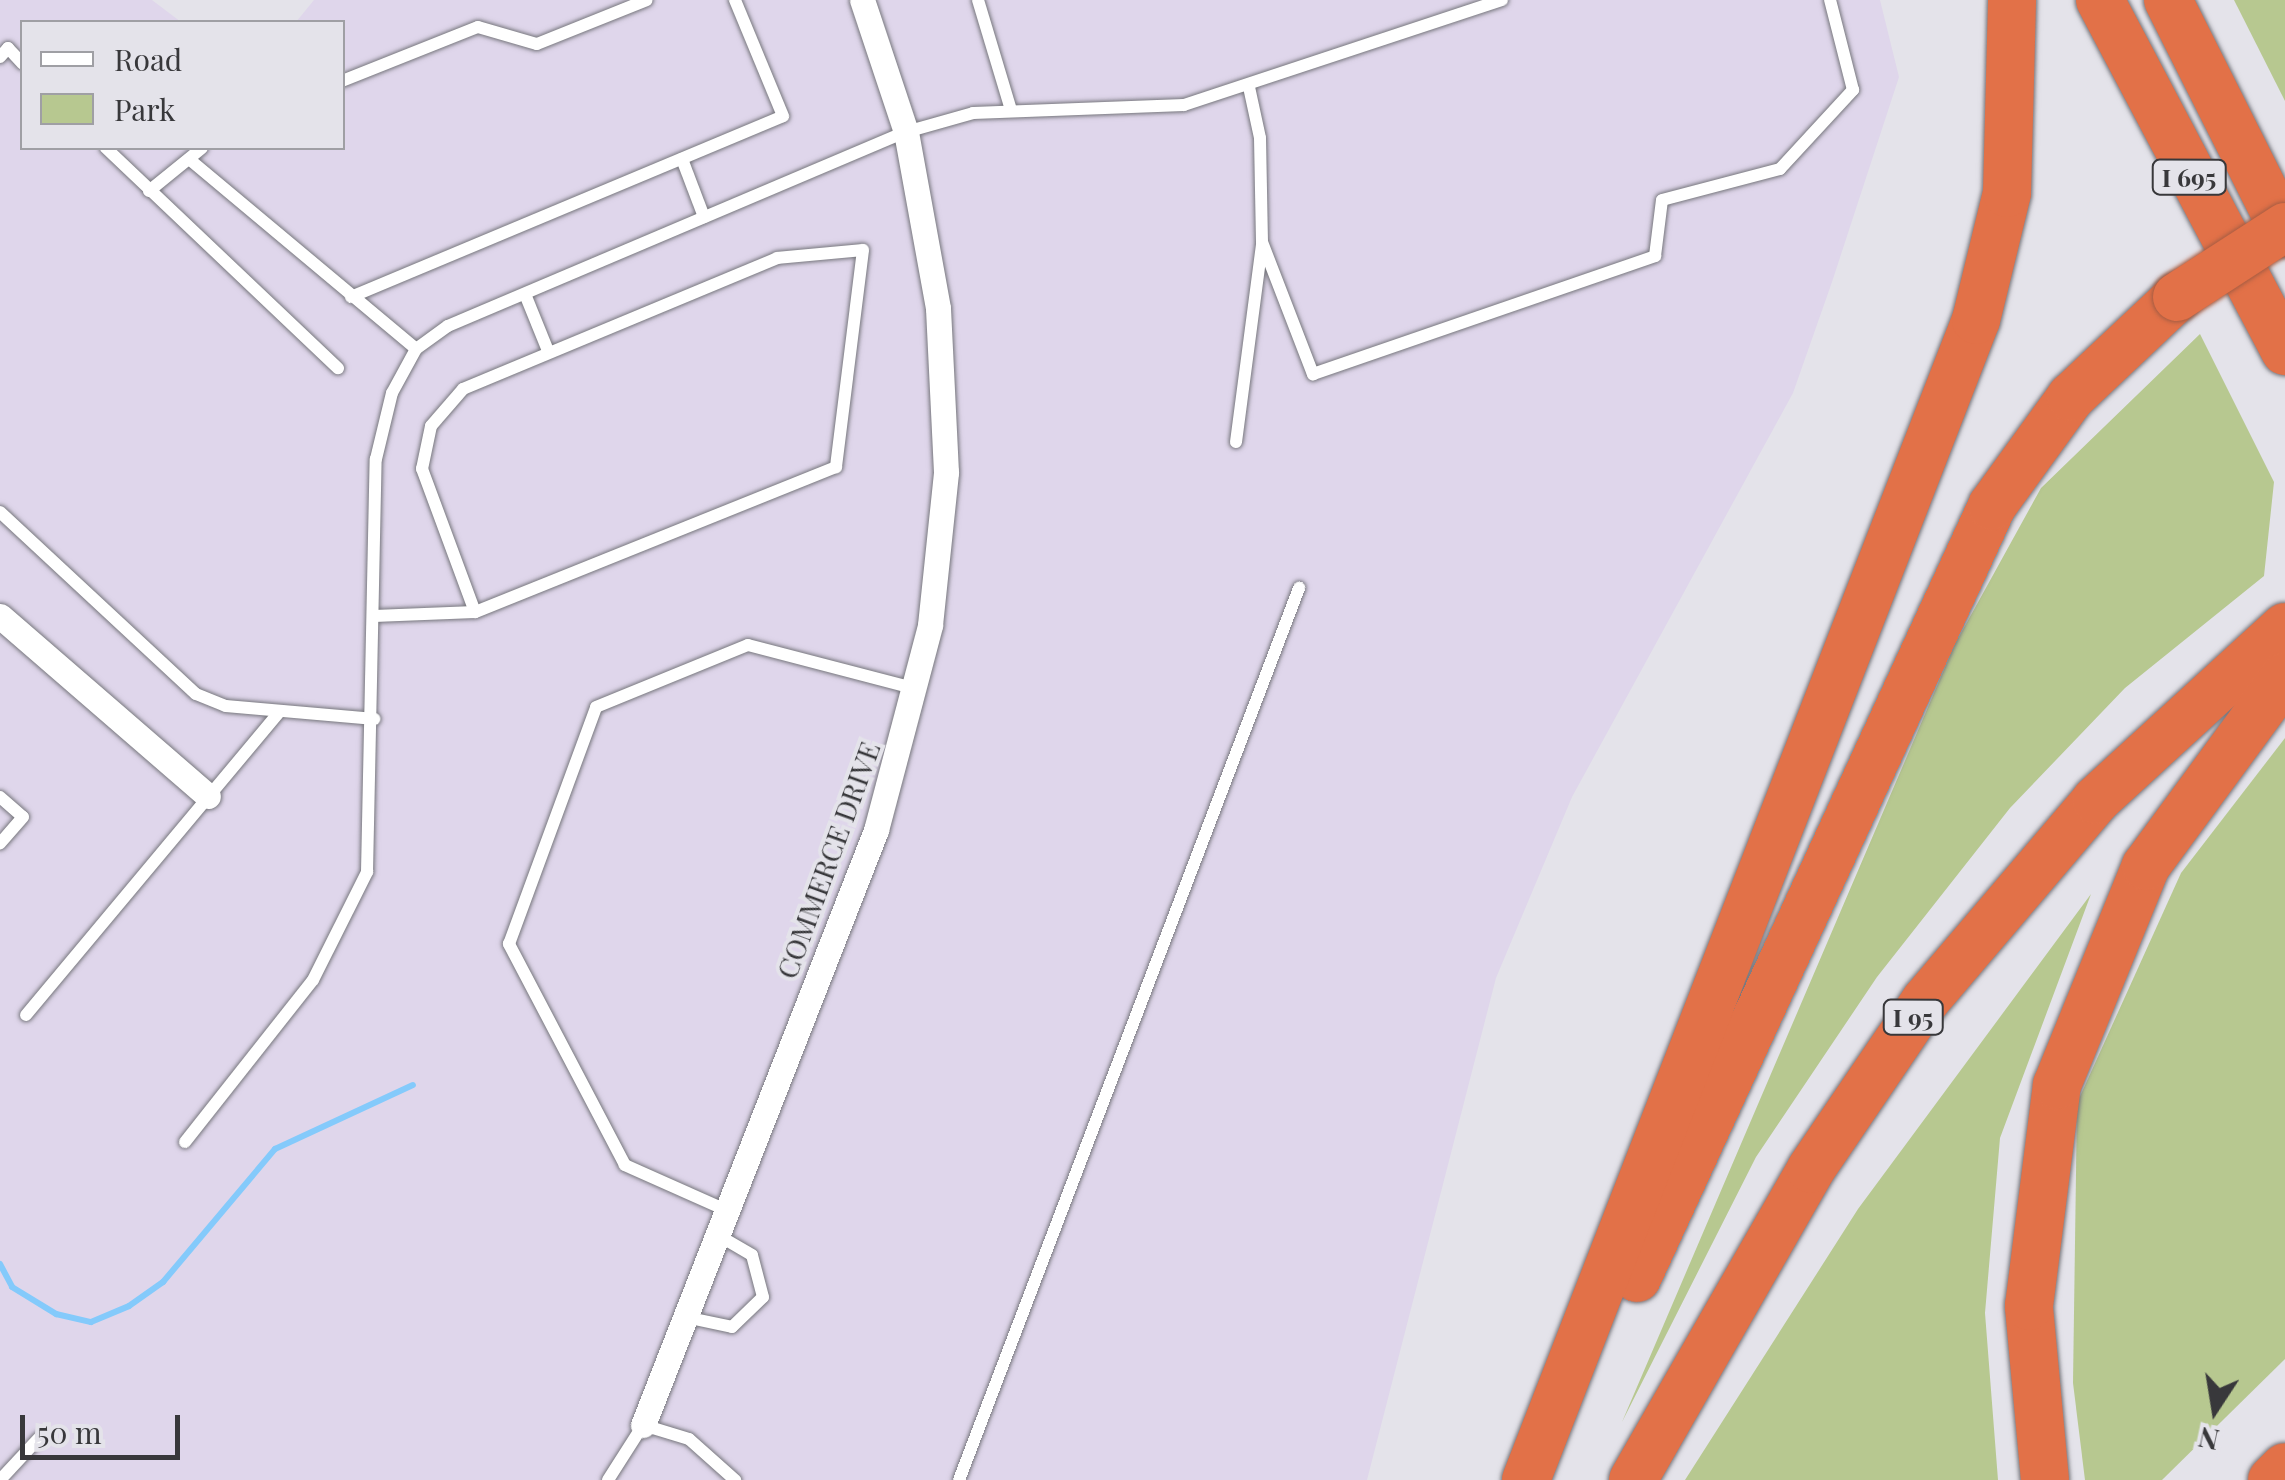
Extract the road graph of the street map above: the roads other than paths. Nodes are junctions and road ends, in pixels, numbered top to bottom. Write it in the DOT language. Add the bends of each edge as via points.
graph roads {
  1 [pos="647,0"];
  2 [pos="735,0"];
  3 [pos="862,0"];
  4 [pos="978,0"];
  5 [pos="1502,0"];
  6 [pos="1830,0"];
  7 [pos="2012,0"];
  8 [pos="2100,0"];
  9 [pos="2168,0"];
  10 [pos="0,57"];
  11 [pos="20,61"];
  12 [pos="345,79"];
  13 [pos="1248,88"];
  14 [pos="1011,110"];
  15 [pos="906,132"];
  16 [pos="108,150"];
  17 [pos="199,150"];
  18 [pos="189,158"];
  19 [pos="682,159"];
  20 [pos="148,191"];
  21 [pos="704,218"];
  22 [pos="2285,230"];
  23 [pos="1262,242"];
  24 [pos="524,294"];
  25 [pos="351,296"];
  26 [pos="416,348"];
  27 [pos="548,351"];
  28 [pos="2285,352"];
  29 [pos="338,368"];
  30 [pos="1236,442"];
  31 [pos="0,512"];
  32 [pos="1300,588"];
  33 [pos="475,612"];
  34 [pos="0,616"];
  35 [pos="374,616"];
  36 [pos="2285,627"];
  37 [pos="2285,677"];
  38 [pos="916,689"];
  39 [pos="279,712"];
  40 [pos="374,719"];
  41 [pos="208,796"];
  42 [pos="0,797"];
  43 [pos="0,843"];
  44 [pos="26,1014"];
  45 [pos="185,1142"];
  46 [pos="721,1222"];
  47 [pos="685,1317"];
  48 [pos="643,1425"];
  49 [pos="39,1438"];
  50 [pos="2285,1467"];
  51 [pos="0,1480"];
  52 [pos="608,1480"];
  53 [pos="734,1480"];
  54 [pos="959,1480"];
  55 [pos="1526,1480"];
  56 [pos="1545,1480"];
  57 [pos="1633,1480"];
  58 [pos="2045,1480"];
  59 [pos="2272,1480"];
  1 -- 12 [label="lane" via="537,44 478,26"];
  2 -- 19 [label="lane" via="783,116"];
  3 -- 15 [label="street, COMMERCE DRIVE"];
  4 -- 14 [label="lane"];
  5 -- 13 [label="lane"];
  6 -- 23 [label="lane" via="1853,90 1780,169 1662,200 1655,256 1313,374"];
  7 -- 55 [label="highway" via="2007,193 1976,320"];
  8 -- 28 [label="highway, I 695"];
  9 -- 22 [label="highway, I 695"];
  10 -- 11 [label="lane" via="8,48"];
  13 -- 14 [label="lane" via="1128,113"];
  13 -- 23 [label="lane" via="1260,138"];
  14 -- 15 [label="lane"];
  15 -- 21 [label="lane"];
  15 -- 38 [label="street, COMMERCE DRIVE" via="945,391 940,551"];
  16 -- 20 [label="lane"];
  17 -- 18 [label="lane"];
  18 -- 20 [label="lane"];
  18 -- 25 [label="lane"];
  19 -- 21 [label="lane"];
  19 -- 25 [label="lane"];
  20 -- 29 [label="lane"];
  21 -- 24 [label="lane"];
  22 -- 56 [label="highway, bridge" via="2176,297 2028,446 1982,524"];
  23 -- 30 [label="lane"];
  24 -- 26 [label="lane"];
  24 -- 27 [label="lane"];
  25 -- 26 [label="lane"];
  26 -- 35 [label="lane" via="379,441"];
  27 -- 33 [label="lane" via="463,389 423,448 428,499"];
  27 -- 33 [label="lane" via="777,258 863,250 836,467"];
  31 -- 39 [label="lane" via="196,694"];
  32 -- 54 [label="lane"];
  33 -- 35 [label="lane"];
  34 -- 41 [label="street"];
  35 -- 40 [label="lane"];
  36 -- 57 [label="highway, I 95" via="2096,800 1926,1000 1811,1169"];
  37 -- 58 [label="highway" via="2146,866 2056,1085 2029,1306"];
  38 -- 46 [label="street, COMMERCE DRIVE" via="876,830"];
  38 -- 46 [label="lane" via="748,645 596,707 529,889 509,944 611,1145 640,1177"];
  39 -- 40 [label="lane"];
  39 -- 41 [label="lane"];
  40 -- 45 [label="lane" via="374,825 351,916 313,980"];
  41 -- 44 [label="lane"];
  42 -- 43 [label="lane" via="23,817"];
  46 -- 47 [label="street, COMMERCE DRIVE"];
  46 -- 47 [label="lane" via="752,1255 763,1297 732,1327"];
  47 -- 48 [label="street, COMMERCE DRIVE"];
  48 -- 52 [label="lane"];
  48 -- 53 [label="lane" via="689,1439"];
  49 -- 51 [label="lane"];
  50 -- 59 [label="highway"];
}
